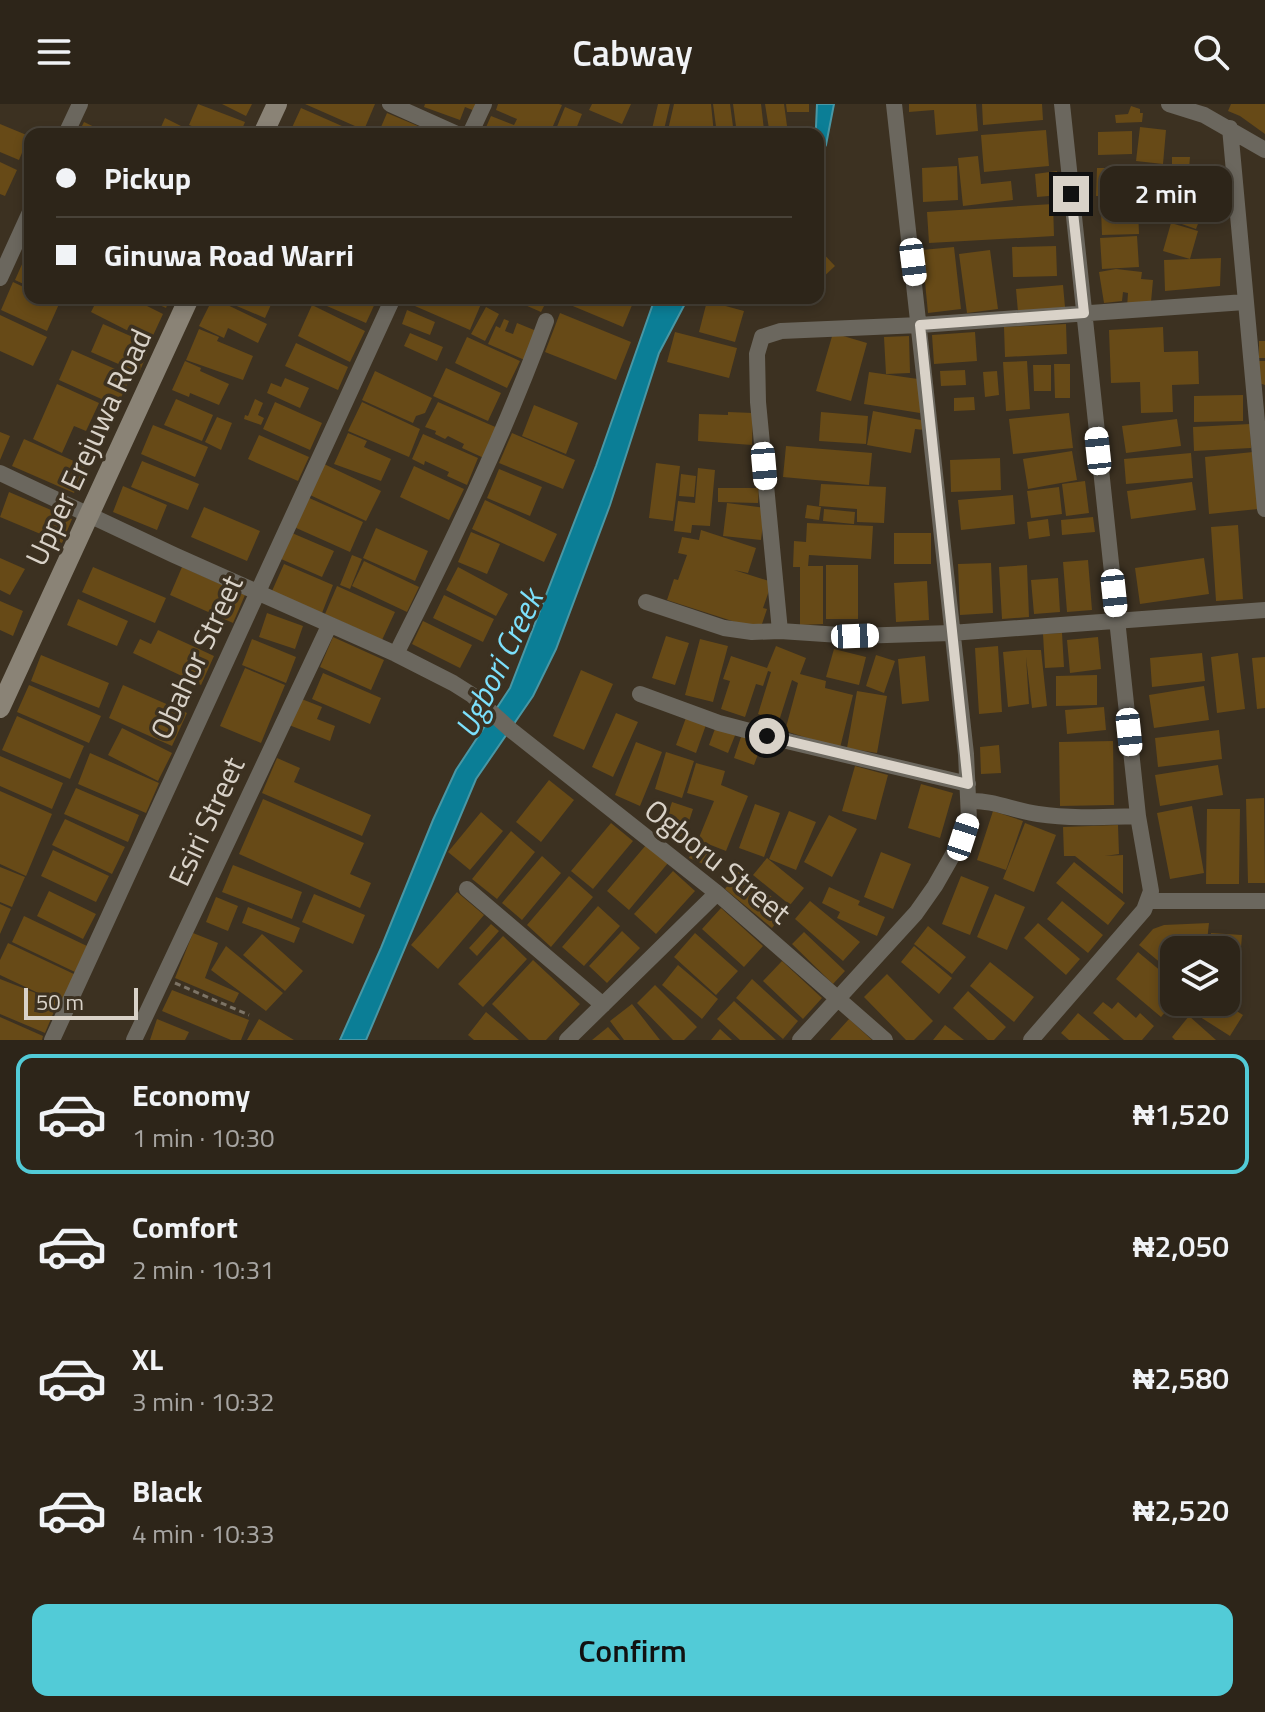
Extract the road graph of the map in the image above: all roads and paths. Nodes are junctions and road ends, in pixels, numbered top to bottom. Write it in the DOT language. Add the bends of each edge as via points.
graph roads {
  1 [pos="80,104"];
  2 [pos="277,104"];
  3 [pos="390,104"];
  4 [pos="484,104"];
  5 [pos="894,104"];
  6 [pos="1062,104"];
  7 [pos="1169,104"];
  8 [pos="69,128"];
  9 [pos="266,128"];
  10 [pos="444,128"];
  11 [pos="473,128"];
  12 [pos="1230,128"];
  13 [pos="1265,150"];
  14 [pos="24,225"];
  15 [pos="0,278"];
  16 [pos="1245,302"];
  17 [pos="186,304"];
  18 [pos="390,304"];
  19 [pos="1084,313"];
  20 [pos="546,321"];
  21 [pos="920,325"];
  22 [pos="0,473"];
  23 [pos="1265,509"];
  24 [pos="90,516"];
  25 [pos="257,592"];
  26 [pos="646,602"];
  27 [pos="1265,610"];
  28 [pos="1117,621"];
  29 [pos="329,626"];
  30 [pos="780,631"];
  31 [pos="951,633"];
  32 [pos="396,654"];
  33 [pos="640,694"];
  34 [pos="0,708"];
  35 [pos="969,792"];
  36 [pos="1138,816"];
  37 [pos="467,889"];
  38 [pos="717,893"];
  39 [pos="1149,901"];
  40 [pos="1265,901"];
  41 [pos="162,978"];
  42 [pos="837,998"];
  43 [pos="603,1005"];
  44 [pos="249,1015"];
  45 [pos="52,1040"];
  46 [pos="134,1040"];
  47 [pos="567,1040"];
  48 [pos="800,1040"];
  49 [pos="885,1040"];
  50 [pos="1031,1040"];
  1 -- 8 [label="street"];
  2 -- 9 [label="street"];
  3 -- 10 [label="street"];
  4 -- 11 [label="street"];
  5 -- 21 [label="street"];
  6 -- 19 [label="street"];
  7 -- 12 [label="street"];
  12 -- 13 [label="street"];
  12 -- 16 [label="street"];
  14 -- 15 [label="street"];
  16 -- 19 [label="street"];
  16 -- 23 [label="street"];
  17 -- 24 [label="street, Upper Erejuwa Road"];
  18 -- 25 [label="street, Obahor Street"];
  19 -- 21 [label="street"];
  19 -- 28 [label="street"];
  20 -- 32 [label="street" via="517,401"];
  21 -- 30 [label="street" via="781,331 762,337 758,402"];
  21 -- 31 [label="street"];
  22 -- 24 [label="street, Ogboru Street"];
  24 -- 25 [label="street, Ogboru Street"];
  24 -- 34 [label="street, Upper Erejuwa Road"];
  25 -- 29 [label="street, Ogboru Street"];
  25 -- 45 [label="street, Obahor Street"];
  26 -- 30 [label="street" via="724,628"];
  27 -- 28 [label="street"];
  28 -- 31 [label="street"];
  28 -- 36 [label="street"];
  29 -- 32 [label="street, Ogboru Street"];
  29 -- 41 [label="street, Esiri Street"];
  30 -- 31 [label="street" via="855,636"];
  31 -- 35 [label="street"];
  32 -- 38 [label="street, Ogboru Street" via="453,683"];
  33 -- 35 [label="street" via="719,723"];
  35 -- 36 [label="street" via="1034,814"];
  35 -- 42 [label="street" via="963,837 935,886"];
  36 -- 39 [label="street"];
  37 -- 43 [label="street"];
  38 -- 42 [label="street, Ogboru Street"];
  38 -- 43 [label="street"];
  39 -- 40 [label="street"];
  39 -- 50 [label="street"];
  41 -- 44 [label="path"];
  41 -- 46 [label="street, Esiri Street"];
  42 -- 48 [label="street"];
  42 -- 49 [label="street, Ogboru Street"];
  43 -- 47 [label="street"];
}
